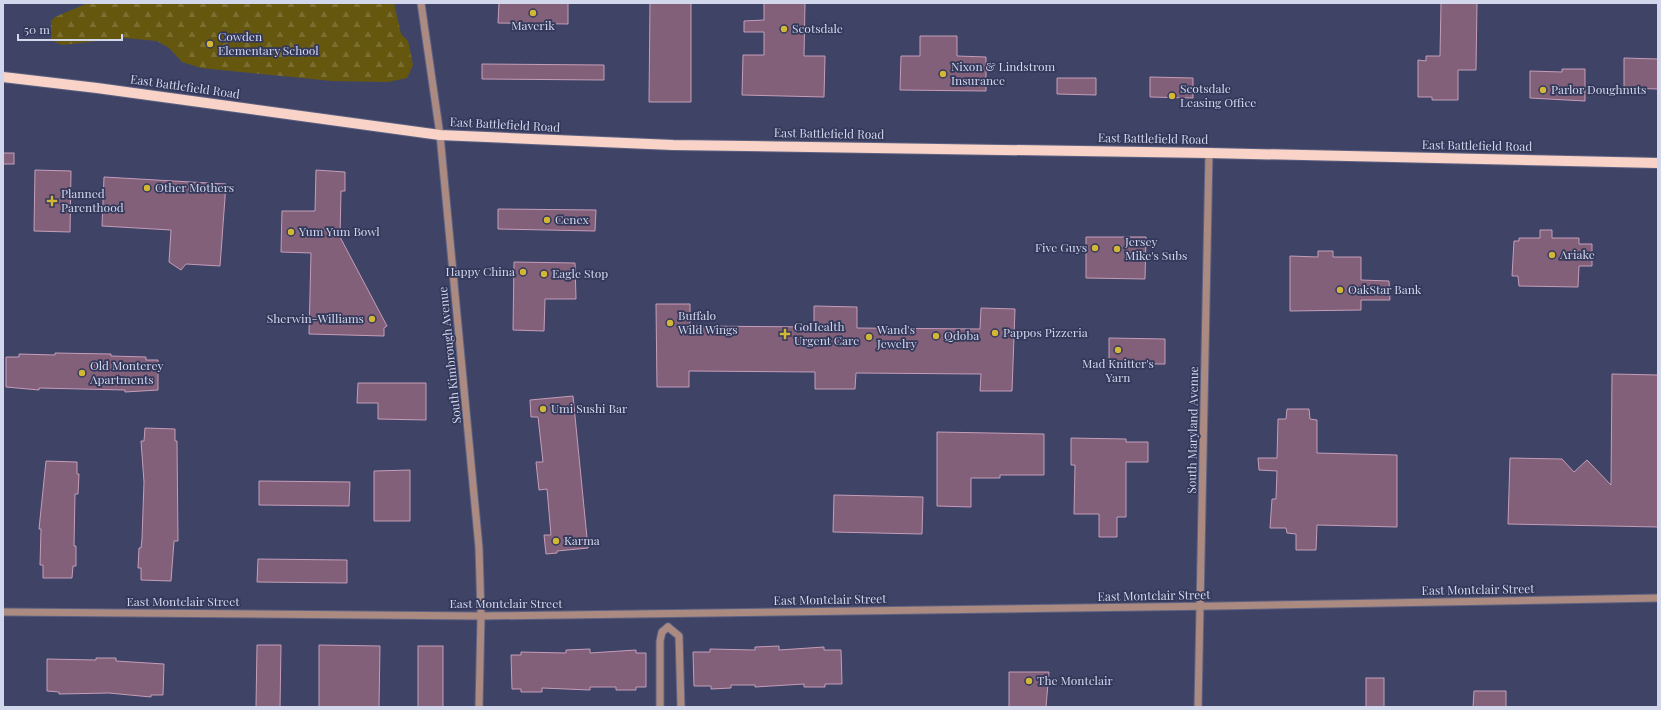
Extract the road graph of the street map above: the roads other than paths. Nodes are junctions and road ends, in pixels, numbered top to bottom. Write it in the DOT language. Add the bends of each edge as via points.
graph roads {
  1 [pos="421,3"];
  2 [pos="3,77"];
  3 [pos="440,135"];
  4 [pos="1210,153"];
  5 [pos="1658,163"];
  6 [pos="1658,598"];
  7 [pos="1200,606"];
  8 [pos="3,612"];
  9 [pos="667,613"];
  10 [pos="481,616"];
  11 [pos="668,627"];
  12 [pos="479,707"];
  13 [pos="660,707"];
  14 [pos="681,707"];
  15 [pos="1198,707"];
  1 -- 3 [label="street, South Kimbrough Avenue"];
  2 -- 3 [label="main road, East Battlefield Road"];
  3 -- 4 [label="main road, East Battlefield Road" via="673,145"];
  3 -- 10 [label="street, South Kimbrough Avenue" via="479,541"];
  4 -- 5 [label="main road, East Battlefield Road"];
  4 -- 7 [label="street, South Maryland Avenue"];
  6 -- 7 [label="street, East Montclair Street"];
  7 -- 9 [label="street, East Montclair Street"];
  7 -- 15 [label="street, South Maryland Avenue"];
  8 -- 10 [label="street, East Montclair Street"];
  9 -- 10 [label="street, East Montclair Street"];
  9 -- 11 [label="street"];
  10 -- 12 [label="street, South Kimbrough Avenue"];
  11 -- 13 [label="street" via="662,632 660,641"];
  11 -- 14 [label="street" via="679,636"];
}
